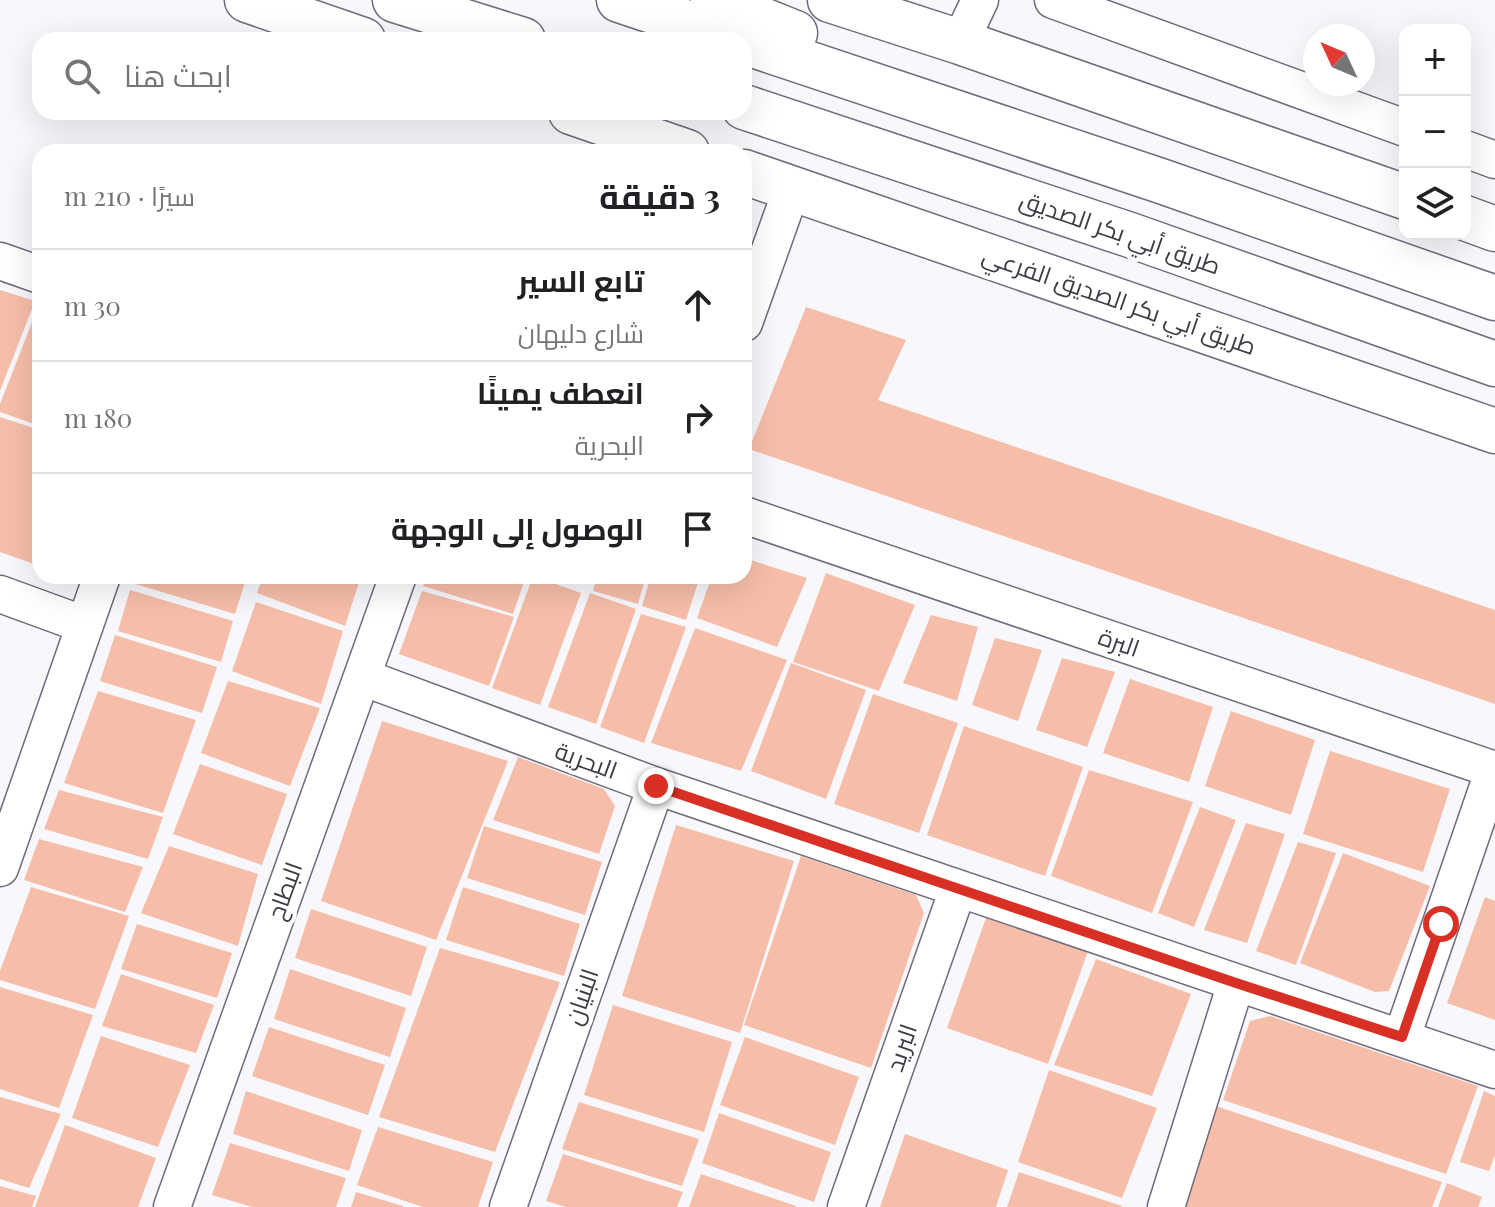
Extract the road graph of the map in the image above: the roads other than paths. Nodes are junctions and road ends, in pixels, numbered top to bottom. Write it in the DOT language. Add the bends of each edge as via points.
graph roads {
  1 [pos="247,0"];
  2 [pos="395,0"];
  3 [pos="429,0"];
  4 [pos="619,0"];
  5 [pos="713,0"];
  6 [pos="980,0"];
  7 [pos="1053,0"];
  8 [pos="854,4"];
  9 [pos="340,32"];
  10 [pos="497,32"];
  11 [pos="520,32"];
  12 [pos="715,32"];
  13 [pos="960,42"];
  14 [pos="752,44"];
  15 [pos="752,111"];
  16 [pos="594,120"];
  17 [pos="1399,126"];
  18 [pos="664,144"];
  19 [pos="1471,151"];
  20 [pos="1495,160"];
  21 [pos="752,175"];
  22 [pos="1161,181"];
  23 [pos="792,188"];
  24 [pos="1399,195"];
  25 [pos="1471,220"];
  26 [pos="1495,229"];
  27 [pos="0,261"];
  28 [pos="32,272"];
  29 [pos="1495,298"];
  30 [pos="752,300"];
  31 [pos="1495,364"];
  32 [pos="1495,431"];
  33 [pos="752,518"];
  34 [pos="99,584"];
  35 [pos="395,584"];
  36 [pos="0,594"];
  37 [pos="85,625"];
  38 [pos="362,677"];
  39 [pos="1495,770"];
  40 [pos="656,786"];
  41 [pos="0,868"];
  42 [pos="958,889"];
  43 [pos="1236,983"];
  44 [pos="1402,1037"];
  45 [pos="1495,1070"];
  46 [pos="172,1207"];
  47 [pos="508,1207"];
  48 [pos="846,1207"];
  49 [pos="1166,1207"];
  1 -- 9 [label="main road"];
  2 -- 10 [label="main road"];
  3 -- 11 [label="main road"];
  4 -- 12 [label="main road"];
  5 -- 22 [label="main road"];
  6 -- 13 [label="street"];
  7 -- 17 [label="street"];
  8 -- 13 [label="main road"];
  13 -- 24 [label="main road"];
  14 -- 22 [label="main road"];
  15 -- 31 [label="main road, طريق أبي بكر الصديق" via="1130,235"];
  16 -- 18 [label="main road"];
  19 -- 20 [label="street"];
  21 -- 23 [label="main road, طريق أبي بكر الصديق الفرعي"];
  22 -- 29 [label="main road"];
  23 -- 30 [label="street"];
  23 -- 32 [label="main road, طريق أبي بكر الصديق الفرعي"];
  25 -- 26 [label="main road"];
  27 -- 28 [label="street"];
  33 -- 39 [label="street, البرة"];
  34 -- 37 [label="street"];
  35 -- 38 [label="street, البطاح"];
  36 -- 37 [label="street"];
  37 -- 41 [label="street"];
  38 -- 40 [label="street, البحرية"];
  38 -- 46 [label="street, البطاح"];
  39 -- 44 [label="street"];
  40 -- 42 [label="street, البحرية"];
  40 -- 47 [label="street, البنيان"];
  42 -- 43 [label="street, البحرية"];
  42 -- 48 [label="street, البريد"];
  43 -- 44 [label="street, البحرية"];
  43 -- 49 [label="street"];
  44 -- 45 [label="street, البحرية"];
}
